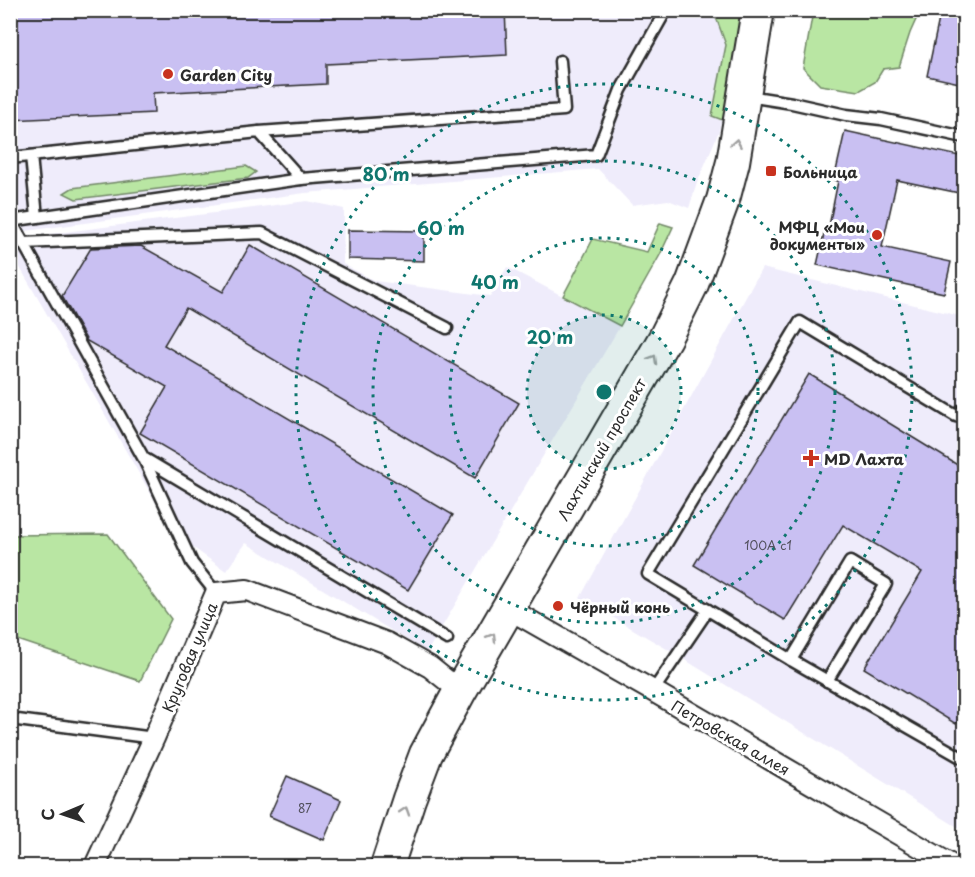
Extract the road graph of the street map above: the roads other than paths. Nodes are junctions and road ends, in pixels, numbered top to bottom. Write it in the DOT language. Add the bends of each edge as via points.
graph roads {
  1 [pos="666,10"];
  2 [pos="758,10"];
  3 [pos="560,60"];
  4 [pos="745,95"];
  5 [pos="259,132"];
  6 [pos="964,137"];
  7 [pos="31,156"];
  8 [pos="10,158"];
  9 [pos="301,179"];
  10 [pos="37,217"];
  11 [pos="11,221"];
  12 [pos="23,243"];
  13 [pos="447,328"];
  14 [pos="964,409"];
  15 [pos="144,459"];
  16 [pos="216,593"];
  17 [pos="509,609"];
  18 [pos="708,610"];
  19 [pos="447,639"];
  20 [pos="791,660"];
  21 [pos="827,681"];
  22 [pos="460,691"];
  23 [pos="653,691"];
  24 [pos="10,719"];
  25 [pos="154,738"];
  26 [pos="964,759"];
  27 [pos="95,867"];
  28 [pos="387,867"];
  29 [pos="953,867"];
  1 -- 9 [label="lane" via="621,90 596,155"];
  2 -- 4 [label="main road, Лахтинский проспект"];
  3 -- 5 [label="lane" via="564,110"];
  4 -- 6 [label="lane"];
  17 -- 4 [label="main road, Лахтинский проспект, one-way" via="693,284 723,200"];
  5 -- 7 [label="lane"];
  5 -- 9 [label="lane"];
  7 -- 8 [label="lane"];
  7 -- 10 [label="lane"];
  9 -- 10 [label="lane"];
  10 -- 11 [label="lane"];
  11 -- 12 [label="lane"];
  12 -- 13 [label="lane" via="262,233"];
  12 -- 15 [label="lane"];
  14 -- 18 [label="lane" via="956,416 800,322 648,574"];
  15 -- 16 [label="lane" via="192,563"];
  15 -- 19 [label="lane"];
  16 -- 22 [label="street, Круговая улица" via="247,590 387,643"];
  16 -- 25 [label="street, Круговая улица"];
  22 -- 17 [label="main road, Лахтинский проспект, one-way"];
  17 -- 23 [label="street, Петровская аллея"];
  18 -- 20 [label="lane"];
  18 -- 23 [label="lane"];
  20 -- 21 [label="lane"];
  20 -- 21 [label="lane" via="850,562 886,584"];
  21 -- 26 [label="lane"];
  28 -- 22 [label="main road, Лахтинский проспект, one-way" via="426,754"];
  23 -- 29 [label="street, Петровская аллея"];
  24 -- 25 [label="lane"];
  25 -- 27 [label="street, Круговая улица"];
}
